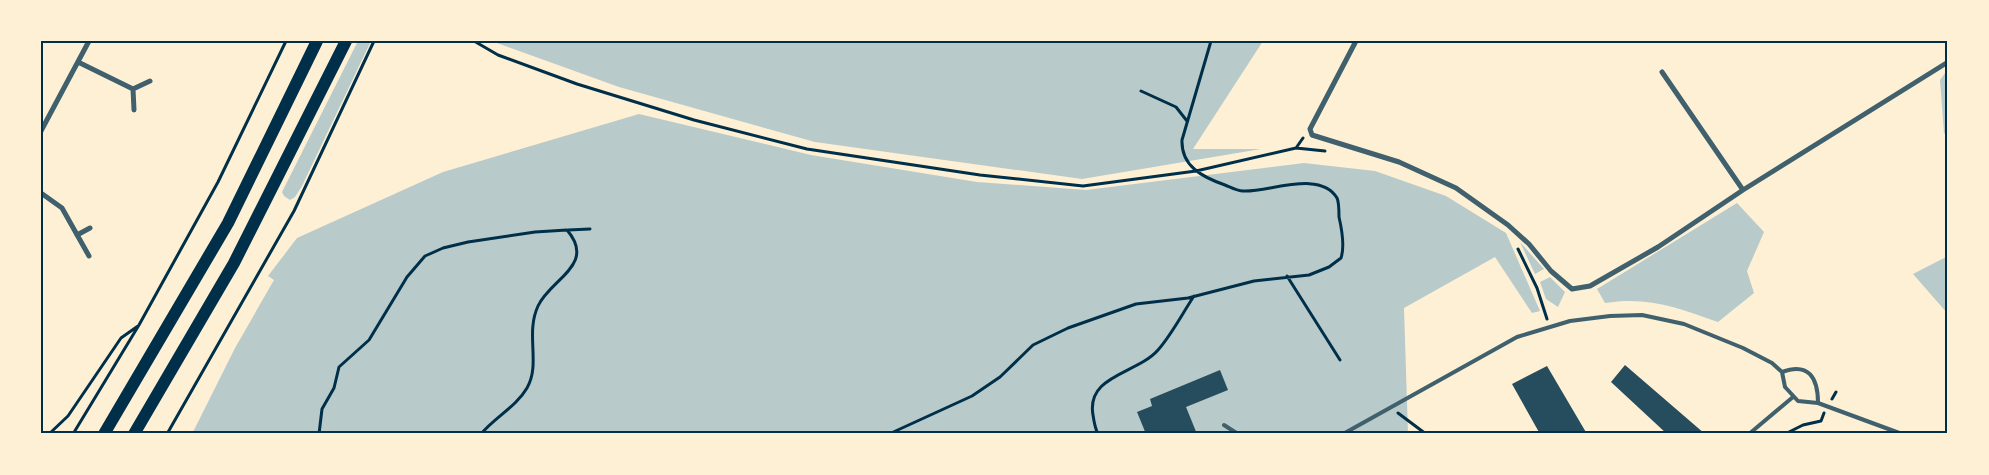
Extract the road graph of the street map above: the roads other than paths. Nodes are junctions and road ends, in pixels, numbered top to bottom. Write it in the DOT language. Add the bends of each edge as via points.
graph roads {
  1 [pos="89,41"];
  2 [pos="317,41"];
  3 [pos="346,41"];
  4 [pos="1356,41"];
  5 [pos="78,62"];
  6 [pos="1948,62"];
  7 [pos="1662,72"];
  8 [pos="150,81"];
  9 [pos="133,89"];
  10 [pos="134,110"];
  11 [pos="41,131"];
  12 [pos="1743,190"];
  13 [pos="41,193"];
  14 [pos="90,228"];
  15 [pos="77,235"];
  16 [pos="89,256"];
  17 [pos="1782,372"];
  18 [pos="1793,397"];
  19 [pos="1818,402"];
  20 [pos="1224,425"];
  21 [pos="104,434"];
  22 [pos="134,434"];
  23 [pos="1238,434"];
  24 [pos="1343,434"];
  25 [pos="1749,434"];
  26 [pos="1902,434"];
  1 -- 5 [label="street"];
  2 -- 21 [label="highway" via="228,223"];
  3 -- 22 [label="highway" via="234,263"];
  4 -- 12 [label="street" via="1310,128 1312,135 1399,162 1456,188 1508,225 1572,289 1590,286 1658,247"];
  5 -- 9 [label="street"];
  5 -- 11 [label="street"];
  6 -- 12 [label="street"];
  7 -- 12 [label="street"];
  8 -- 9 [label="street"];
  9 -- 10 [label="street"];
  13 -- 15 [label="street" via="62,208"];
  14 -- 15 [label="street"];
  15 -- 16 [label="street"];
  17 -- 18 [label="lane" via="1784,384"];
  17 -- 19 [label="lane" via="1800,368 1806,371 1818,389"];
  17 -- 24 [label="lane" via="1743,348 1684,324 1642,316 1610,316 1548,327 1506,342"];
  18 -- 19 [label="lane" via="1804,403"];
  18 -- 25 [label="lane"];
  19 -- 26 [label="lane"];
  20 -- 23 [label="lane"];
}
